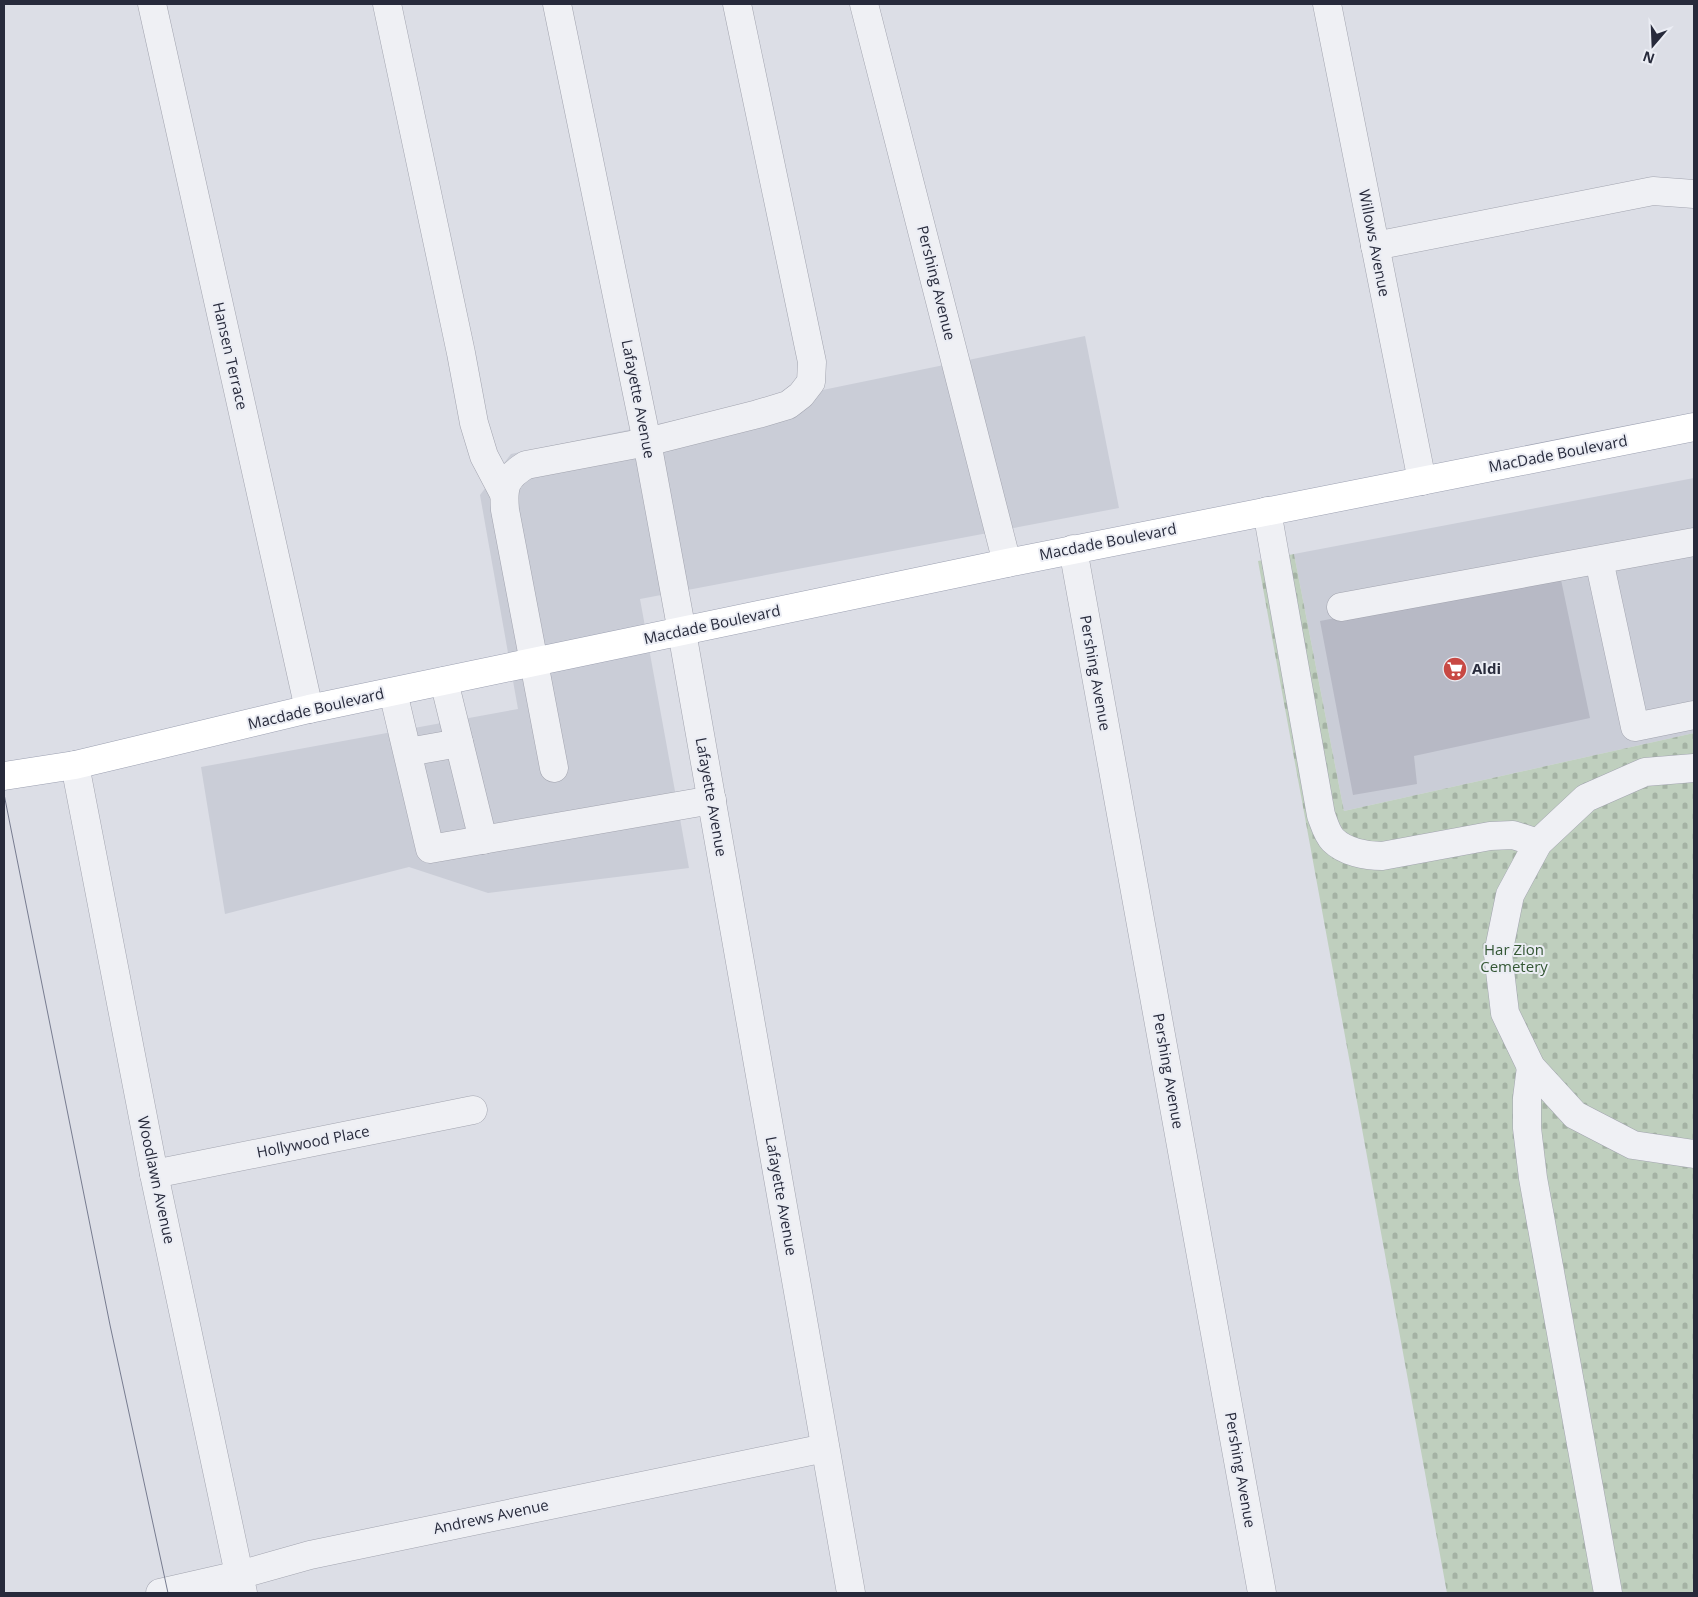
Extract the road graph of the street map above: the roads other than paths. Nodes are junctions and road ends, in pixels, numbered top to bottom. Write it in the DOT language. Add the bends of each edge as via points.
graph roads {
  1 [pos="152,4"];
  2 [pos="387,4"];
  3 [pos="557,4"];
  4 [pos="737,4"];
  5 [pos="864,4"];
  6 [pos="1327,4"];
  7 [pos="1694,194"];
  8 [pos="1375,246"];
  9 [pos="1694,427"];
  10 [pos="647,442"];
  11 [pos="1422,481"];
  12 [pos="504,492"];
  13 [pos="1268,511"];
  14 [pos="1694,542"];
  15 [pos="1073,549"];
  16 [pos="1599,560"];
  17 [pos="1007,563"];
  18 [pos="1341,607"];
  19 [pos="682,632"];
  20 [pos="534,662"];
  21 [pos="444,681"];
  22 [pos="394,692"];
  23 [pos="309,709"];
  24 [pos="1694,715"];
  25 [pos="459,742"];
  26 [pos="408,752"];
  27 [pos="75,765"];
  28 [pos="554,768"];
  29 [pos="1694,768"];
  30 [pos="4,776"];
  31 [pos="712,800"];
  32 [pos="483,840"];
  33 [pos="1538,843"];
  34 [pos="1531,1067"];
  35 [pos="472,1110"];
  36 [pos="1694,1154"];
  37 [pos="154,1174"];
  38 [pos="825,1448"];
  39 [pos="241,1584"];
  40 [pos="160,1593"];
  41 [pos="851,1593"];
  42 [pos="1262,1593"];
  43 [pos="1608,1593"];
  1 -- 23 [label="street, Hansen Terrace"];
  2 -- 12 [label="street" via="474,423 484,456"];
  3 -- 10 [label="street, Lafayette Avenue"];
  4 -- 10 [label="street" via="812,362 811,382 788,406"];
  5 -- 17 [label="street, Pershing Avenue"];
  6 -- 8 [label="street, Willows Avenue"];
  7 -- 8 [label="street" via="1653,191"];
  8 -- 11 [label="street, Willows Avenue"];
  9 -- 11 [label="main road, MacDade Boulevard"];
  10 -- 12 [label="street" via="526,465 514,473"];
  10 -- 19 [label="street, Lafayette Avenue"];
  11 -- 13 [label="main road, Macdade Boulevard"];
  12 -- 20 [label="street"];
  13 -- 15 [label="main road, Macdade Boulevard"];
  13 -- 33 [label="street" via="1321,815 1333,840 1369,856 1490,836 1513,835"];
  14 -- 16 [label="street"];
  15 -- 17 [label="main road, Macdade Boulevard"];
  15 -- 42 [label="street, Pershing Avenue"];
  16 -- 18 [label="street"];
  16 -- 24 [label="street" via="1635,727"];
  17 -- 19 [label="main road, Macdade Boulevard"];
  19 -- 20 [label="main road, Macdade Boulevard"];
  19 -- 31 [label="street, Lafayette Avenue"];
  20 -- 21 [label="main road, Macdade Boulevard"];
  20 -- 28 [label="street"];
  21 -- 22 [label="main road, Macdade Boulevard"];
  21 -- 25 [label="street"];
  22 -- 23 [label="main road, Macdade Boulevard"];
  22 -- 26 [label="street"];
  23 -- 27 [label="main road, Macdade Boulevard"];
  25 -- 26 [label="street"];
  25 -- 32 [label="street"];
  26 -- 32 [label="street" via="430,849"];
  27 -- 30 [label="main road, Macdade Boulevard"];
  27 -- 37 [label="street, Woodlawn Avenue"];
  29 -- 33 [label="street" via="1645,772 1586,798"];
  31 -- 32 [label="street"];
  31 -- 38 [label="street, Lafayette Avenue"];
  33 -- 34 [label="street" via="1510,895 1498,954 1506,1013"];
  34 -- 36 [label="street" via="1575,1115 1633,1145"];
  34 -- 43 [label="street" via="1527,1128 1533,1178"];
  35 -- 37 [label="street, Hollywood Place"];
  37 -- 39 [label="street, Woodlawn Avenue"];
  38 -- 39 [label="street, Andrews Avenue" via="310,1555"];
  38 -- 41 [label="street, Lafayette Avenue"];
  39 -- 40 [label="street, Andrews Avenue"];
}
